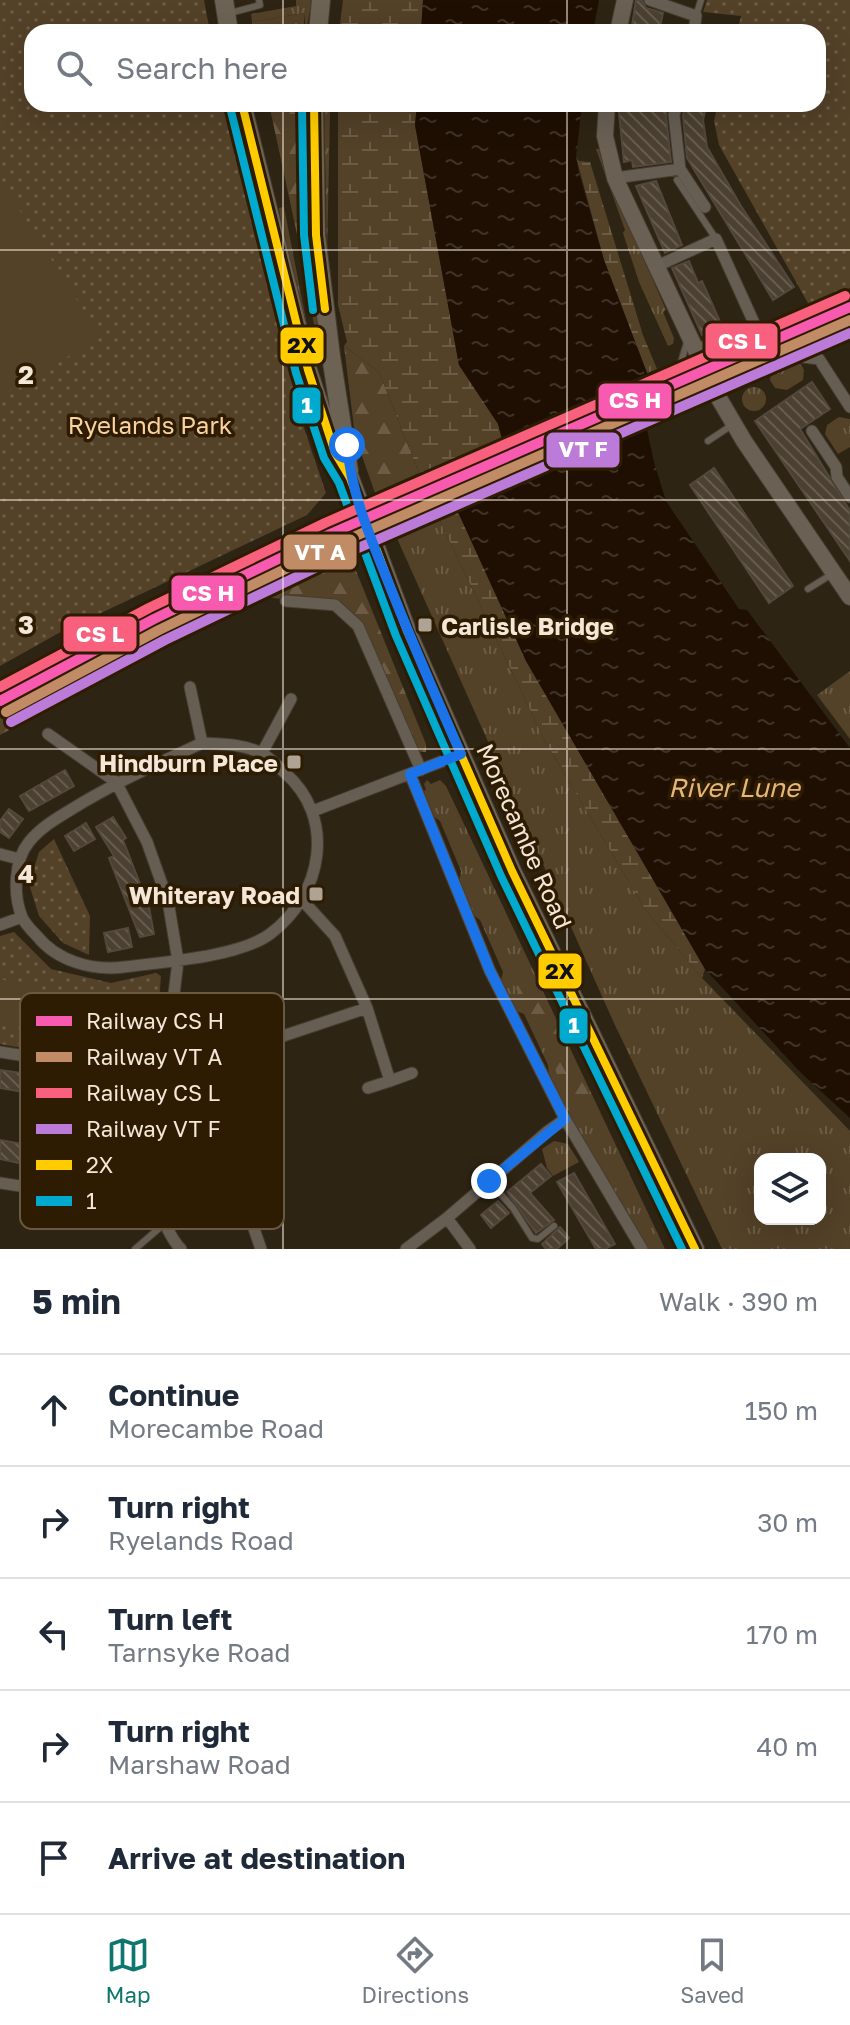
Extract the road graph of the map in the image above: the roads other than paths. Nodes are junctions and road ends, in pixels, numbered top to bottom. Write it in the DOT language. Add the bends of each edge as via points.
graph roads {
  1 [pos="259,0"];
  2 [pos="321,0"];
  3 [pos="625,0"];
  4 [pos="650,0"];
  5 [pos="701,0"];
  6 [pos="226,15"];
  7 [pos="696,16"];
  8 [pos="319,24"];
  9 [pos="620,24"];
  10 [pos="695,24"];
  11 [pos="244,112"];
  12 [pos="314,112"];
  13 [pos="606,112"];
  14 [pos="675,112"];
  15 [pos="678,175"];
  16 [pos="615,178"];
  17 [pos="705,207"];
  18 [pos="716,239"];
  19 [pos="657,266"];
  20 [pos="693,343"];
  21 [pos="724,386"];
  22 [pos="684,391"];
  23 [pos="850,407"];
  24 [pos="734,424"];
  25 [pos="812,431"];
  26 [pos="708,441"];
  27 [pos="350,478"];
  28 [pos="850,497"];
  29 [pos="833,572"];
  30 [pos="808,589"];
  31 [pos="850,597"];
  32 [pos="286,601"];
  33 [pos="190,687"];
  34 [pos="291,699"];
  35 [pos="48,734"];
  36 [pos="202,743"];
  37 [pos="262,753"];
  38 [pos="461,754"];
  39 [pos="416,772"];
  40 [pos="116,782"];
  41 [pos="313,811"];
  42 [pos="0,854"];
  43 [pos="19,859"];
  44 [pos="303,901"];
  45 [pos="22,917"];
  46 [pos="0,925"];
  47 [pos="178,961"];
  48 [pos="174,993"];
  49 [pos="367,1008"];
  50 [pos="284,1036"];
  51 [pos="0,1052"];
  52 [pos="20,1055"];
  53 [pos="412,1073"];
  54 [pos="390,1081"];
  55 [pos="368,1088"];
  56 [pos="565,1119"];
  57 [pos="489,1181"];
  58 [pos="0,1183"];
  59 [pos="20,1186"];
  60 [pos="447,1218"];
  61 [pos="554,1226"];
  62 [pos="158,1229"];
  63 [pos="165,1229"];
  64 [pos="254,1229"];
  65 [pos="135,1249"];
  66 [pos="181,1249"];
  67 [pos="261,1249"];
  68 [pos="406,1249"];
  69 [pos="470,1249"];
  70 [pos="642,1249"];
  71 [pos="695,1249"];
  1 -- 6 [label="lane" via="260,5"];
  2 -- 8 [label="main road"];
  3 -- 9 [label="street"];
  4 -- 7 [label="street"];
  5 -- 7 [label="lane"];
  7 -- 10 [label="street"];
  11 -- 27 [label="main road, Morecambe Road" via="311,379 335,453"];
  12 -- 27 [label="main road, Morecambe Road" via="316,235"];
  13 -- 16 [label="street" via="605,136"];
  14 -- 15 [label="street"];
  15 -- 16 [label="street"];
  15 -- 17 [label="street"];
  15 -- 18 [label="lane"];
  16 -- 19 [label="street"];
  18 -- 19 [label="street"];
  18 -- 20 [label="street" via="755,325"];
  19 -- 20 [label="street"];
  20 -- 22 [label="lane" via="677,376"];
  20 -- 24 [label="street"];
  21 -- 23 [label="street" via="788,355 819,359"];
  24 -- 26 [label="lane"];
  24 -- 29 [label="street"];
  25 -- 28 [label="street"];
  27 -- 38 [label="main road, Morecambe Road" via="407,631"];
  29 -- 30 [label="lane"];
  29 -- 31 [label="street"];
  32 -- 39 [label="street" via="335,605 358,626"];
  33 -- 36 [label="street"];
  34 -- 37 [label="street"];
  35 -- 40 [label="street"];
  36 -- 37 [label="street"];
  36 -- 40 [label="street"];
  37 -- 41 [label="street" via="292,779"];
  38 -- 39 [label="street"];
  38 -- 71 [label="main road, Morecambe Road"];
  39 -- 41 [label="street"];
  39 -- 56 [label="street" via="490,971"];
  40 -- 43 [label="street" via="38,832"];
  40 -- 47 [label="street" via="163,886"];
  41 -- 44 [label="street" via="316,864"];
  42 -- 43 [label="street"];
  43 -- 45 [label="street"];
  44 -- 47 [label="street" via="268,936"];
  44 -- 49 [label="street" via="335,936"];
  45 -- 46 [label="street"];
  45 -- 47 [label="street" via="56,955 84,965 114,968"];
  47 -- 48 [label="street"];
  49 -- 50 [label="street"];
  49 -- 54 [label="street"];
  51 -- 52 [label="street"];
  53 -- 54 [label="street"];
  54 -- 55 [label="street"];
  56 -- 57 [label="street"];
  56 -- 70 [label="street"];
  57 -- 60 [label="street"];
  57 -- 61 [label="lane" via="532,1238"];
  58 -- 59 [label="street"];
  60 -- 68 [label="street"];
  60 -- 69 [label="street"];
  62 -- 65 [label="lane"];
  63 -- 66 [label="street"];
  64 -- 67 [label="street"];
}
